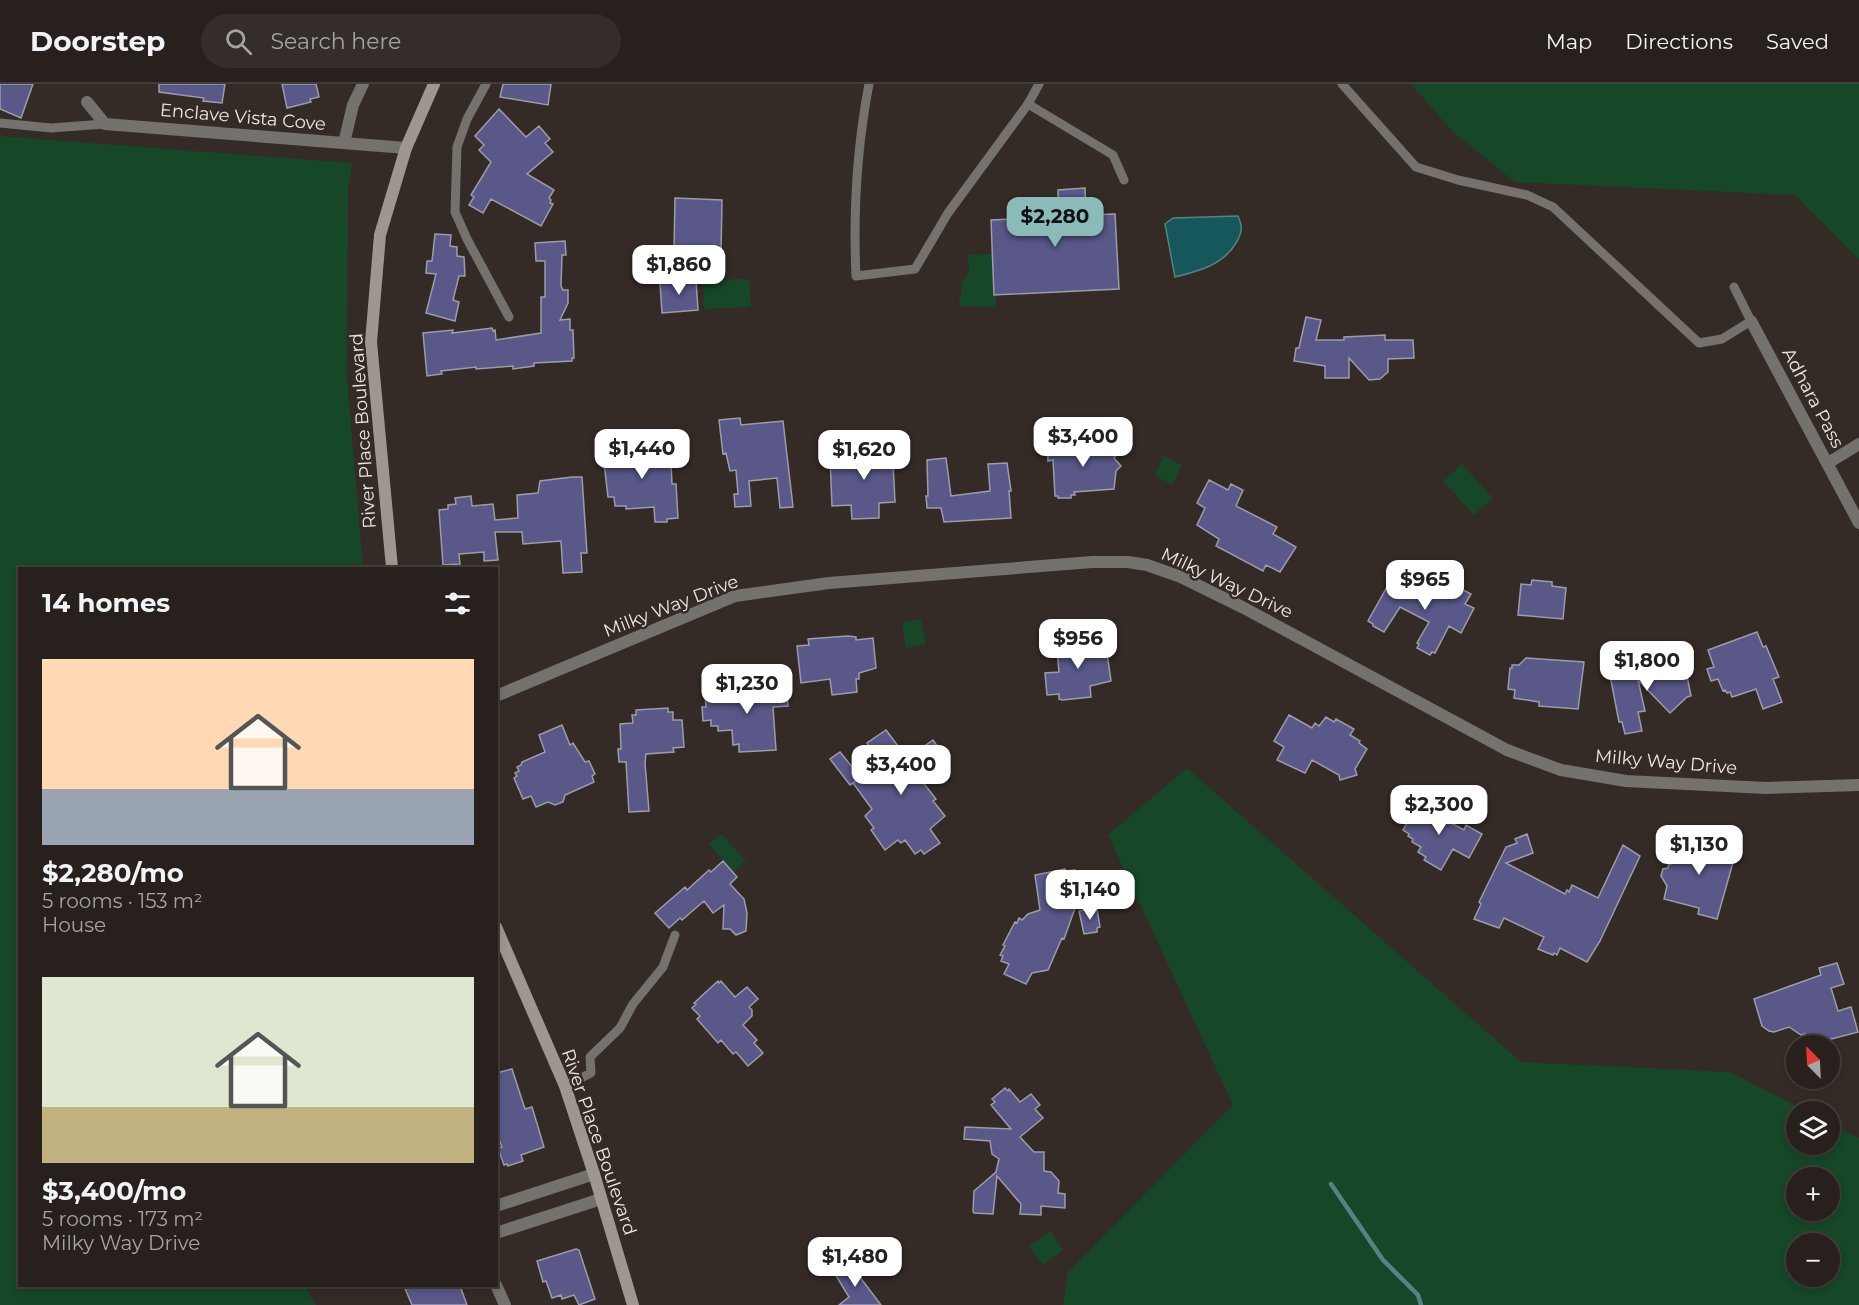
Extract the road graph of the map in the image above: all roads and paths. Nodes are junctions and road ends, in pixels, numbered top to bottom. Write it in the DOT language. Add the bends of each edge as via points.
graph roads {
  1 [pos="363,84"];
  2 [pos="434,84"];
  3 [pos="486,84"];
  4 [pos="869,84"];
  5 [pos="1039,84"];
  6 [pos="1342,84"];
  7 [pos="87,102"];
  8 [pos="1028,104"];
  9 [pos="0,123"];
  10 [pos="105,124"];
  11 [pos="344,143"];
  12 [pos="406,148"];
  13 [pos="1124,180"];
  14 [pos="1734,287"];
  15 [pos="509,317"];
  16 [pos="1751,321"];
  17 [pos="1859,444"];
  18 [pos="1828,463"];
  19 [pos="1859,523"];
  20 [pos="392,567"];
  21 [pos="498,695"];
  22 [pos="1859,785"];
  23 [pos="498,932"];
  24 [pos="675,935"];
  25 [pos="565,1086"];
  26 [pos="594,1174"];
  27 [pos="601,1199"];
  28 [pos="498,1205"];
  29 [pos="498,1232"];
  30 [pos="497,1287"];
  31 [pos="505,1305"];
  32 [pos="633,1305"];
  1 -- 11 [label="street" via="353,105"];
  2 -- 12 [label="street, River Place Boulevard"];
  3 -- 15 [label="lane" via="457,147 455,212"];
  4 -- 8 [label="lane" via="861,125 854,221 856,276 915,269 948,213"];
  5 -- 8 [label="lane"];
  6 -- 16 [label="lane" via="1416,167 1527,195 1553,207 1699,343 1722,339"];
  7 -- 10 [label="street"];
  8 -- 13 [label="lane" via="1113,155"];
  9 -- 10 [label="lane" via="51,128"];
  10 -- 11 [label="street, Enclave Vista Cove"];
  11 -- 12 [label="street, Enclave Vista Cove"];
  12 -- 20 [label="street, River Place Boulevard" via="380,235 371,342"];
  14 -- 16 [label="lane"];
  16 -- 18 [label="street, Adhara Pass"];
  17 -- 18 [label="street"];
  18 -- 19 [label="street, Adhara Pass"];
  21 -- 22 [label="street, Milky Way Drive" via="735,596 829,583 1092,561 1128,562 1181,577 1507,750 1561,770 1626,780 1766,788"];
  23 -- 25 [label="street, River Place Boulevard"];
  24 -- 25 [label="lane" via="663,967 633,1004 620,1028 590,1057 591,1073"];
  25 -- 26 [label="street, River Place Boulevard"];
  26 -- 27 [label="street, River Place Boulevard"];
  26 -- 28 [label="street"];
  27 -- 29 [label="street"];
  27 -- 32 [label="street, River Place Boulevard"];
  30 -- 31 [label="street"];
}
